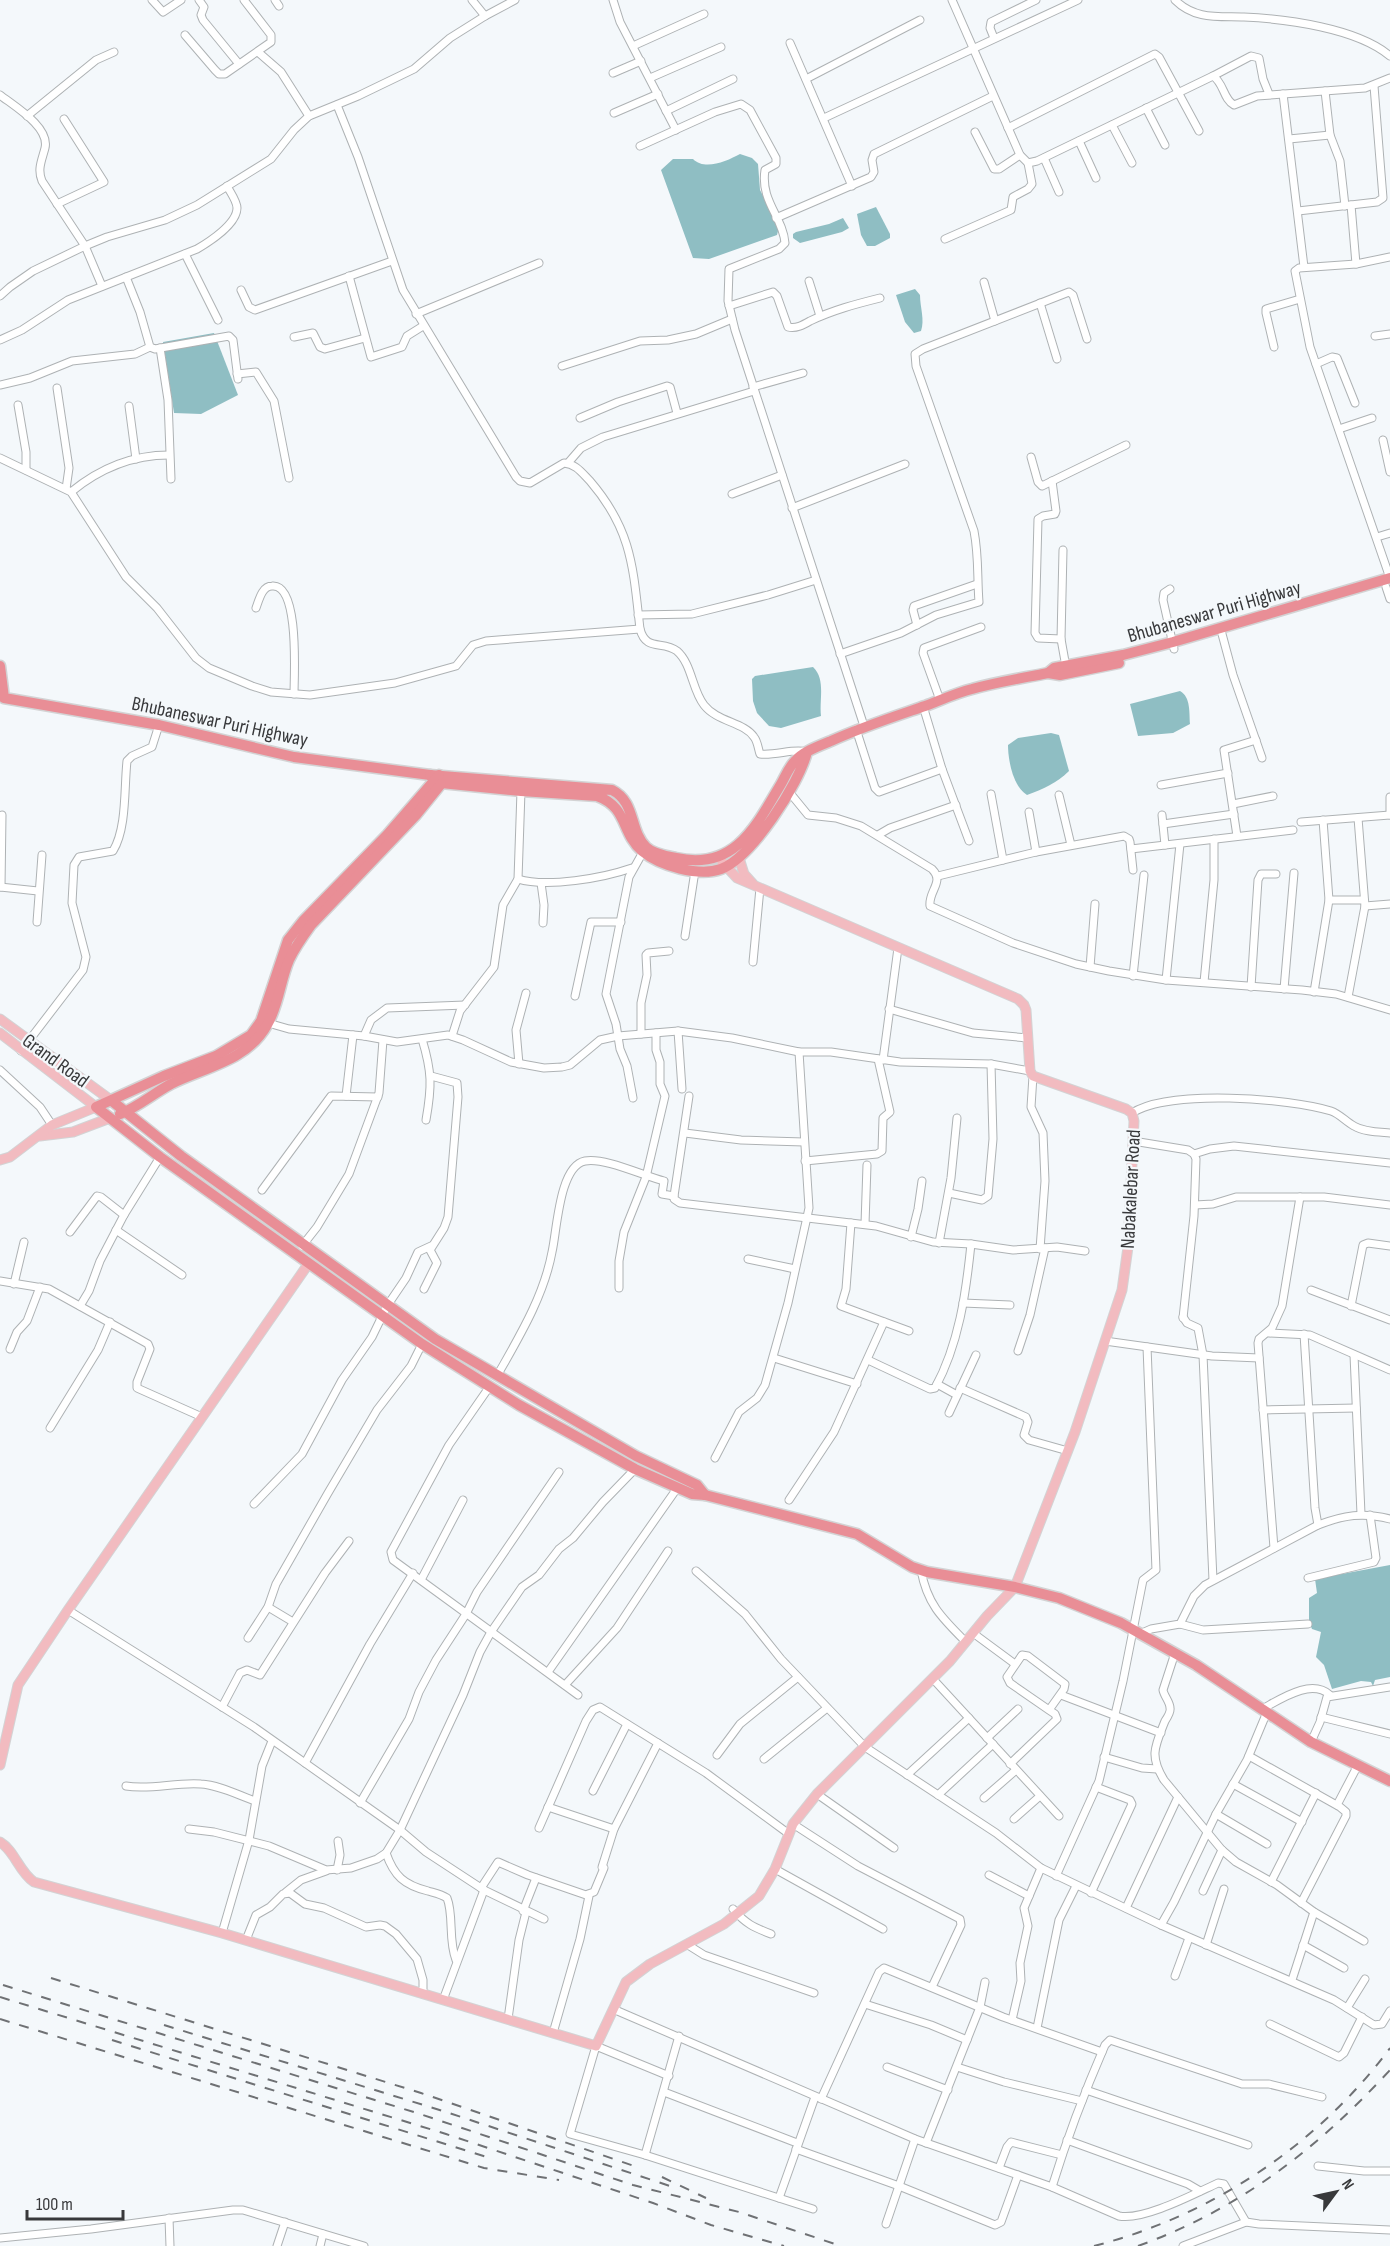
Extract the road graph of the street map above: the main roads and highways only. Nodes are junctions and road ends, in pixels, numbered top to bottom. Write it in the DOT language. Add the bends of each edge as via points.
graph roads {
  1 [pos="1389,582"];
  2 [pos="1362,591"];
  3 [pos="1173,646"];
  4 [pos="0,666"];
  5 [pos="1048,673"];
  6 [pos="2,698"];
  7 [pos="807,752"];
  8 [pos="438,778"];
  9 [pos="610,795"];
  10 [pos="769,812"];
  11 [pos="748,841"];
  12 [pos="739,858"];
  13 [pos="722,862"];
  14 [pos="757,887"];
  15 [pos="279,978"];
  16 [pos="0,1019"];
  17 [pos="0,1033"];
  18 [pos="112,1101"];
  19 [pos="96,1107"];
  20 [pos="125,1112"];
  21 [pos="110,1118"];
  22 [pos="39,1136"];
  23 [pos="0,1160"];
  24 [pos="309,1263"];
  25 [pos="386,1311"];
  26 [pos="705,1495"];
  27 [pos="1015,1587"];
  28 [pos="0,1765"];
  29 [pos="1390,1781"];
  30 [pos="0,1842"];
  1 -- 2 [label="highway, Bhubaneswar Puri Highway"];
  2 -- 3 [label="highway, Bhubaneswar Puri Highway"];
  2 -- 3 [label="highway, Bhubaneswar Puri Highway"];
  3 -- 5 [label="highway, Bhubaneswar Puri Highway" via="1054,668"];
  3 -- 5 [label="highway, Bhubaneswar Puri Highway" via="1092,670 1055,676"];
  4 -- 6 [label="highway"];
  5 -- 7 [label="highway, Bhubaneswar Puri Highway" via="972,689 860,728"];
  6 -- 8 [label="highway, Bhubaneswar Puri Highway" via="159,725 294,757"];
  7 -- 10 [label="highway, Bhubaneswar Puri Highway" via="796,760"];
  7 -- 10 [label="highway" via="790,793"];
  8 -- 9 [label="highway"];
  8 -- 9 [label="highway" via="521,791"];
  8 -- 15 [label="highway" via="416,815 311,925"];
  9 -- 13 [label="highway" via="626,800 646,847 693,861"];
  9 -- 13 [label="highway" via="632,838 653,859 695,871 715,870"];
  10 -- 11 [label="highway"];
  11 -- 12 [label="highway"];
  11 -- 13 [label="highway"];
  12 -- 13 [label="highway"];
  12 -- 14 [label="main road" via="744,874"];
  13 -- 14 [label="main road" via="737,878"];
  14 -- 27 [label="main road, Nabakalebar Road" via="1022,1001 1032,1074 1132,1113 1122,1290 1068,1451"];
  15 -- 18 [label="highway" via="261,1021 247,1038 216,1056"];
  15 -- 20 [label="highway" via="268,1023 247,1049 172,1083"];
  16 -- 18 [label="main road, Grand Road"];
  17 -- 19 [label="main road, Grand Road"];
  18 -- 19 [label="highway"];
  18 -- 20 [label="highway"];
  19 -- 21 [label="highway"];
  19 -- 22 [label="main road" via="52,1125"];
  20 -- 21 [label="highway"];
  20 -- 25 [label="highway"];
  21 -- 22 [label="main road" via="73,1132"];
  21 -- 24 [label="highway"];
  22 -- 23 [label="main road"];
  24 -- 25 [label="highway"];
  24 -- 28 [label="main road" via="18,1685"];
  25 -- 26 [label="highway" via="636,1456 697,1485"];
  25 -- 26 [label="highway" via="422,1344 490,1386 635,1469 692,1494"];
  26 -- 27 [label="highway" via="857,1534 921,1570"];
  27 -- 29 [label="highway" via="1059,1598 1138,1631 1311,1742"];
  27 -- 30 [label="main road" via="933,1679 817,1794 791,1829 759,1896 626,1982 596,2046 246,1940 34,1882"];
}
